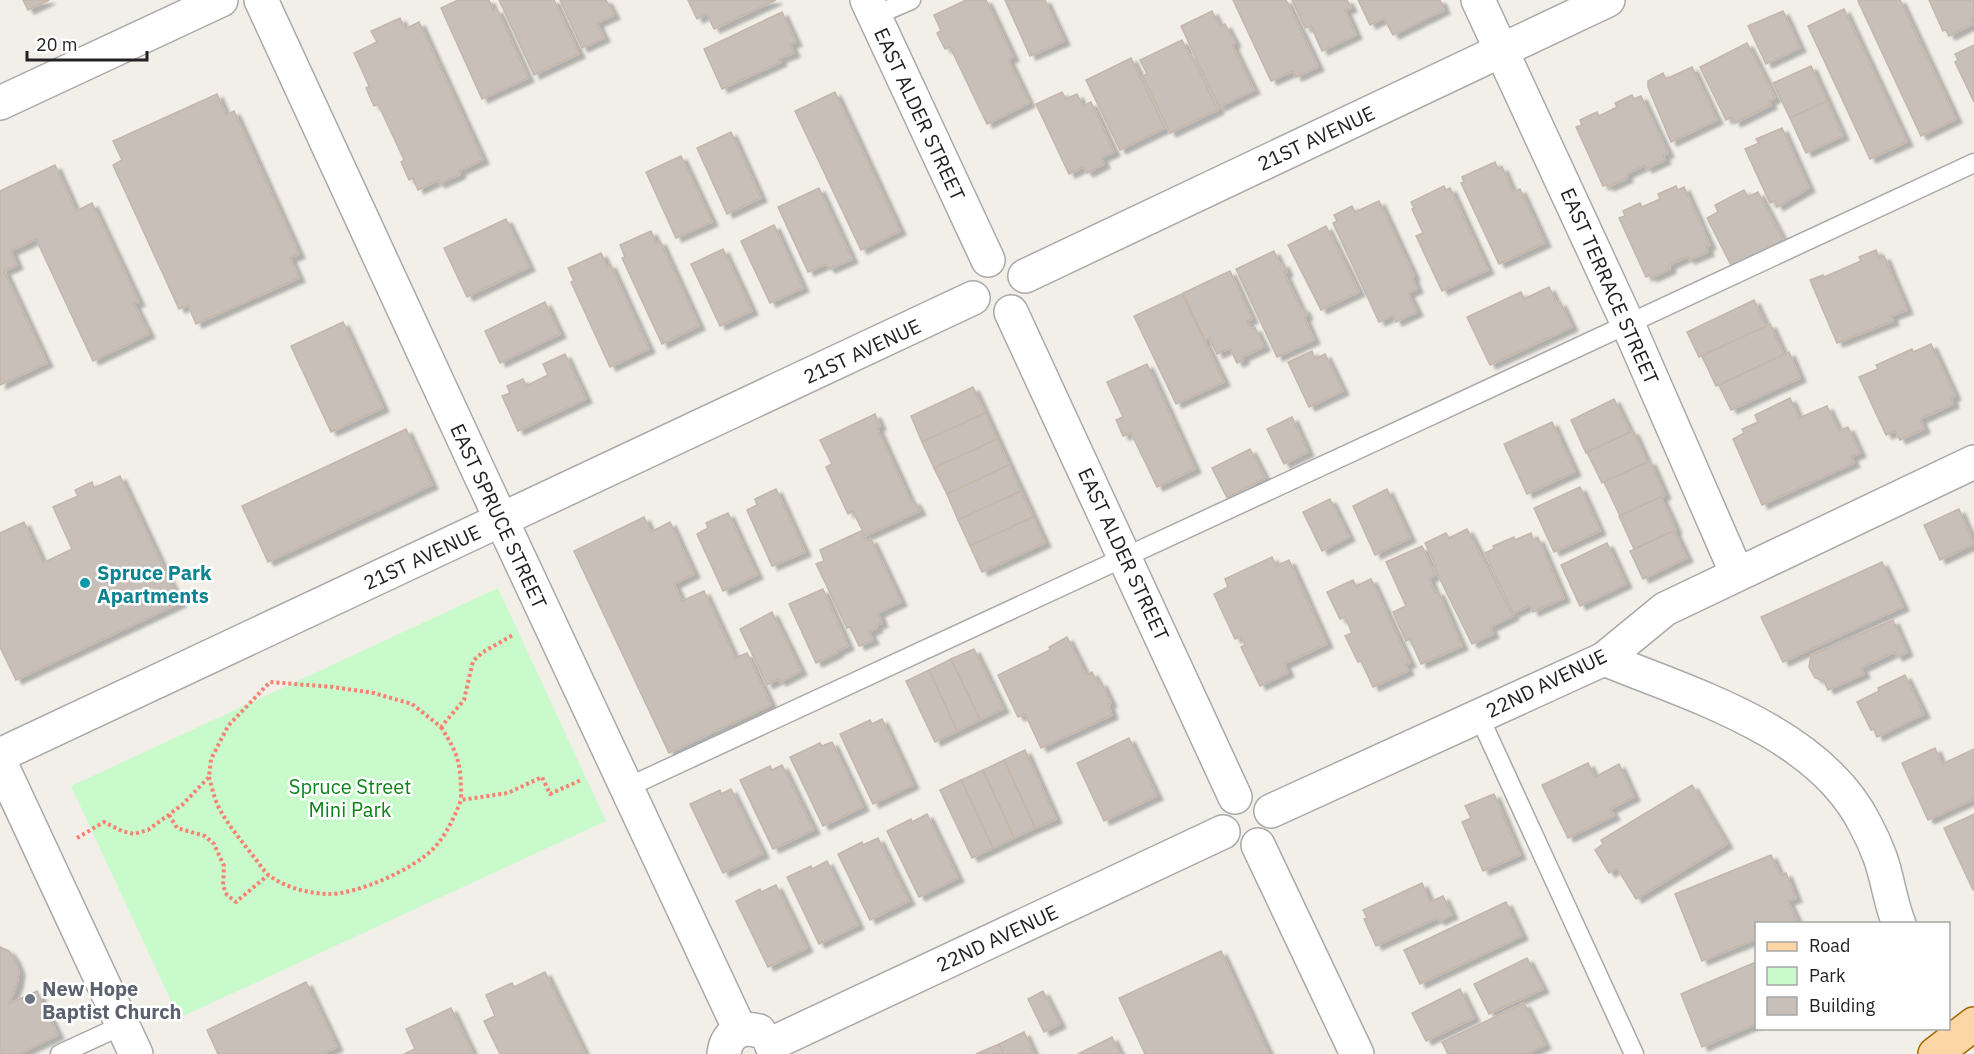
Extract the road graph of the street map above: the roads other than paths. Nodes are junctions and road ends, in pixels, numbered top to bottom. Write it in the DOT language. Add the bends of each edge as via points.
graph roads {
  1 [pos="221,0"];
  2 [pos="261,0"];
  3 [pos="911,0"];
  4 [pos="1478,0"];
  5 [pos="1608,0"];
  6 [pos="870,8"];
  7 [pos="1501,50"];
  8 [pos="0,103"];
  9 [pos="1974,162"];
  10 [pos="988,260"];
  11 [pos="1025,276"];
  12 [pos="973,298"];
  13 [pos="1011,312"];
  14 [pos="1627,322"];
  15 [pos="1974,462"];
  16 [pos="501,520"];
  17 [pos="1126,558"];
  18 [pos="1737,574"];
  19 [pos="1604,658"];
  20 [pos="1479,716"];
  21 [pos="0,754"];
  22 [pos="0,762"];
  23 [pos="628,787"];
  24 [pos="1235,797"];
  25 [pos="1270,810"];
  26 [pos="1223,832"];
  27 [pos="1258,845"];
  28 [pos="1898,922"];
  29 [pos="129,1040"];
  30 [pos="732,1042"];
  31 [pos="772,1049"];
  32 [pos="60,1054"];
  33 [pos="1357,1054"];
  34 [pos="1634,1054"];
  1 -- 8 [label="street"];
  2 -- 16 [label="street, EAST SPRUCE STREET"];
  3 -- 6 [label="lane"];
  4 -- 7 [label="street, EAST TERRACE STREET"];
  5 -- 7 [label="street, 21ST AVENUE"];
  6 -- 10 [label="street, EAST ALDER STREET"];
  7 -- 11 [label="street, 21ST AVENUE"];
  7 -- 14 [label="street, EAST TERRACE STREET"];
  9 -- 14 [label="lane"];
  10 -- 11 [label="street" via="1009,260"];
  10 -- 12 [label="street" via="972,276"];
  11 -- 13 [label="street" via="1023,301"];
  12 -- 13 [label="street" via="989,313"];
  12 -- 16 [label="street, 21ST AVENUE"];
  13 -- 17 [label="street, EAST ALDER STREET"];
  14 -- 17 [label="lane"];
  14 -- 18 [label="street, EAST TERRACE STREET"];
  15 -- 18 [label="street, 22ND AVENUE"];
  16 -- 21 [label="street, 21ST AVENUE"];
  16 -- 23 [label="street, EAST SPRUCE STREET"];
  17 -- 23 [label="lane"];
  17 -- 24 [label="street, EAST ALDER STREET"];
  18 -- 19 [label="street, 22ND AVENUE" via="1665,609"];
  19 -- 20 [label="street, 22ND AVENUE"];
  19 -- 28 [label="street" via="1773,731 1823,769 1850,798 1865,823 1880,858"];
  20 -- 25 [label="street, 22ND AVENUE"];
  20 -- 34 [label="lane"];
  22 -- 29 [label="street"];
  23 -- 30 [label="street, EAST SPRUCE STREET"];
  24 -- 25 [label="street" via="1257,796"];
  24 -- 26 [label="street" via="1222,811"];
  25 -- 27 [label="street" via="1273,826"];
  26 -- 27 [label="street" via="1238,846"];
  26 -- 31 [label="street, 22ND AVENUE"];
  27 -- 33 [label="street"];
  29 -- 32 [label="lane"];
  30 -- 31 [label="street" via="750,1028 765,1035"];
}
